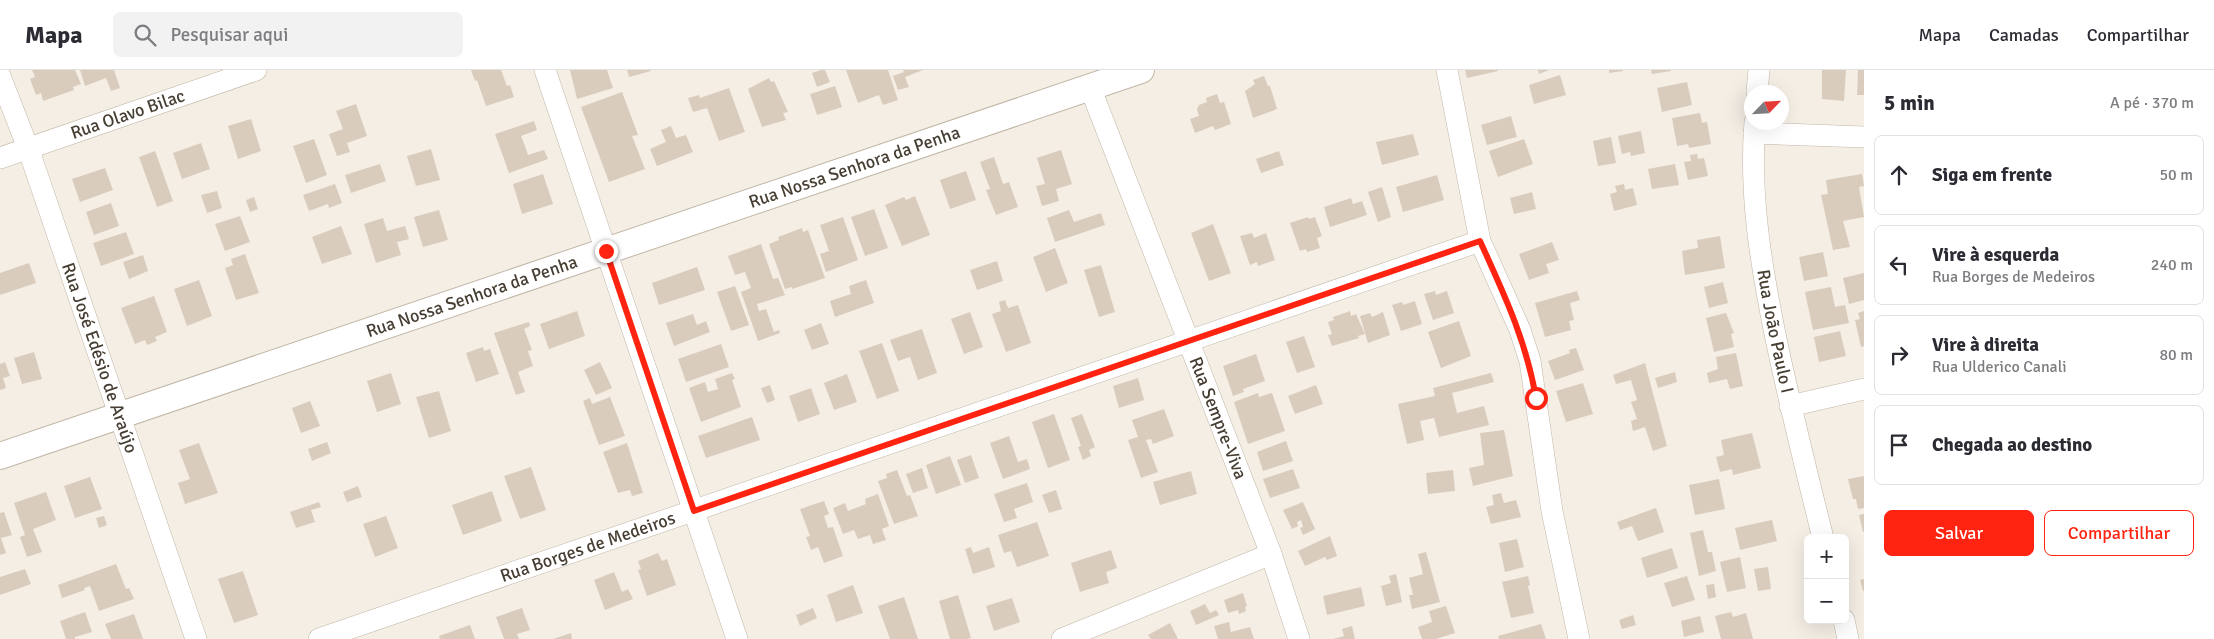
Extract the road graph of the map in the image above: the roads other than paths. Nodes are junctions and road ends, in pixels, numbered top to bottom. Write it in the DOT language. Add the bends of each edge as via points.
graph roads {
  1 [pos="256,70"];
  2 [pos="545,70"];
  3 [pos="1141,70"];
  4 [pos="1447,70"];
  5 [pos="1759,70"];
  6 [pos="0,76"];
  7 [pos="1758,85"];
  8 [pos="1090,87"];
  9 [pos="1754,130"];
  10 [pos="1778,130"];
  11 [pos="1864,137"];
  12 [pos="28,148"];
  13 [pos="0,158"];
  14 [pos="1480,241"];
  15 [pos="606,251"];
  16 [pos="1189,340"];
  17 [pos="1864,389"];
  18 [pos="1790,406"];
  19 [pos="119,416"];
  20 [pos="0,456"];
  21 [pos="694,511"];
  22 [pos="1822,534"];
  23 [pos="1272,554"];
  24 [pos="1845,624"];
  25 [pos="196,639"];
  26 [pos="319,639"];
  27 [pos="737,639"];
  28 [pos="1062,639"];
  29 [pos="1299,639"];
  30 [pos="1579,639"];
  31 [pos="1848,639"];
  1 -- 12 [label="street, Rua Olavo Bilac"];
  2 -- 15 [label="street"];
  3 -- 8 [label="street, Rua Nossa Senhora da Penha"];
  4 -- 14 [label="street"];
  5 -- 7 [label="street"];
  6 -- 12 [label="street, Rua José Edésio de Araújo"];
  8 -- 15 [label="street, Rua Nossa Senhora da Penha"];
  8 -- 16 [label="street, Rua Sempre-Viva"];
  9 -- 18 [label="street, Rua João Paulo I" via="1759,240"];
  10 -- 11 [label="street"];
  12 -- 13 [label="street, Rua Olavo Bilac"];
  12 -- 19 [label="street, Rua José Edésio de Araújo"];
  14 -- 16 [label="street, Rua Borges de Medeiros"];
  14 -- 30 [label="street" via="1520,330 1530,361 1559,554"];
  15 -- 19 [label="street, Rua Nossa Senhora da Penha"];
  15 -- 21 [label="street"];
  16 -- 21 [label="street, Rua Borges de Medeiros"];
  16 -- 23 [label="street, Rua Sempre-Viva"];
  17 -- 18 [label="street"];
  18 -- 22 [label="street, Rua João Paulo I"];
  19 -- 20 [label="street, Rua Nossa Senhora da Penha"];
  19 -- 25 [label="street, Rua José Edésio de Araújo"];
  21 -- 26 [label="street, Rua Borges de Medeiros"];
  21 -- 27 [label="street"];
  23 -- 28 [label="street"];
  23 -- 29 [label="street, Rua Sempre-Viva"];
  24 -- 31 [label="street"];
}
